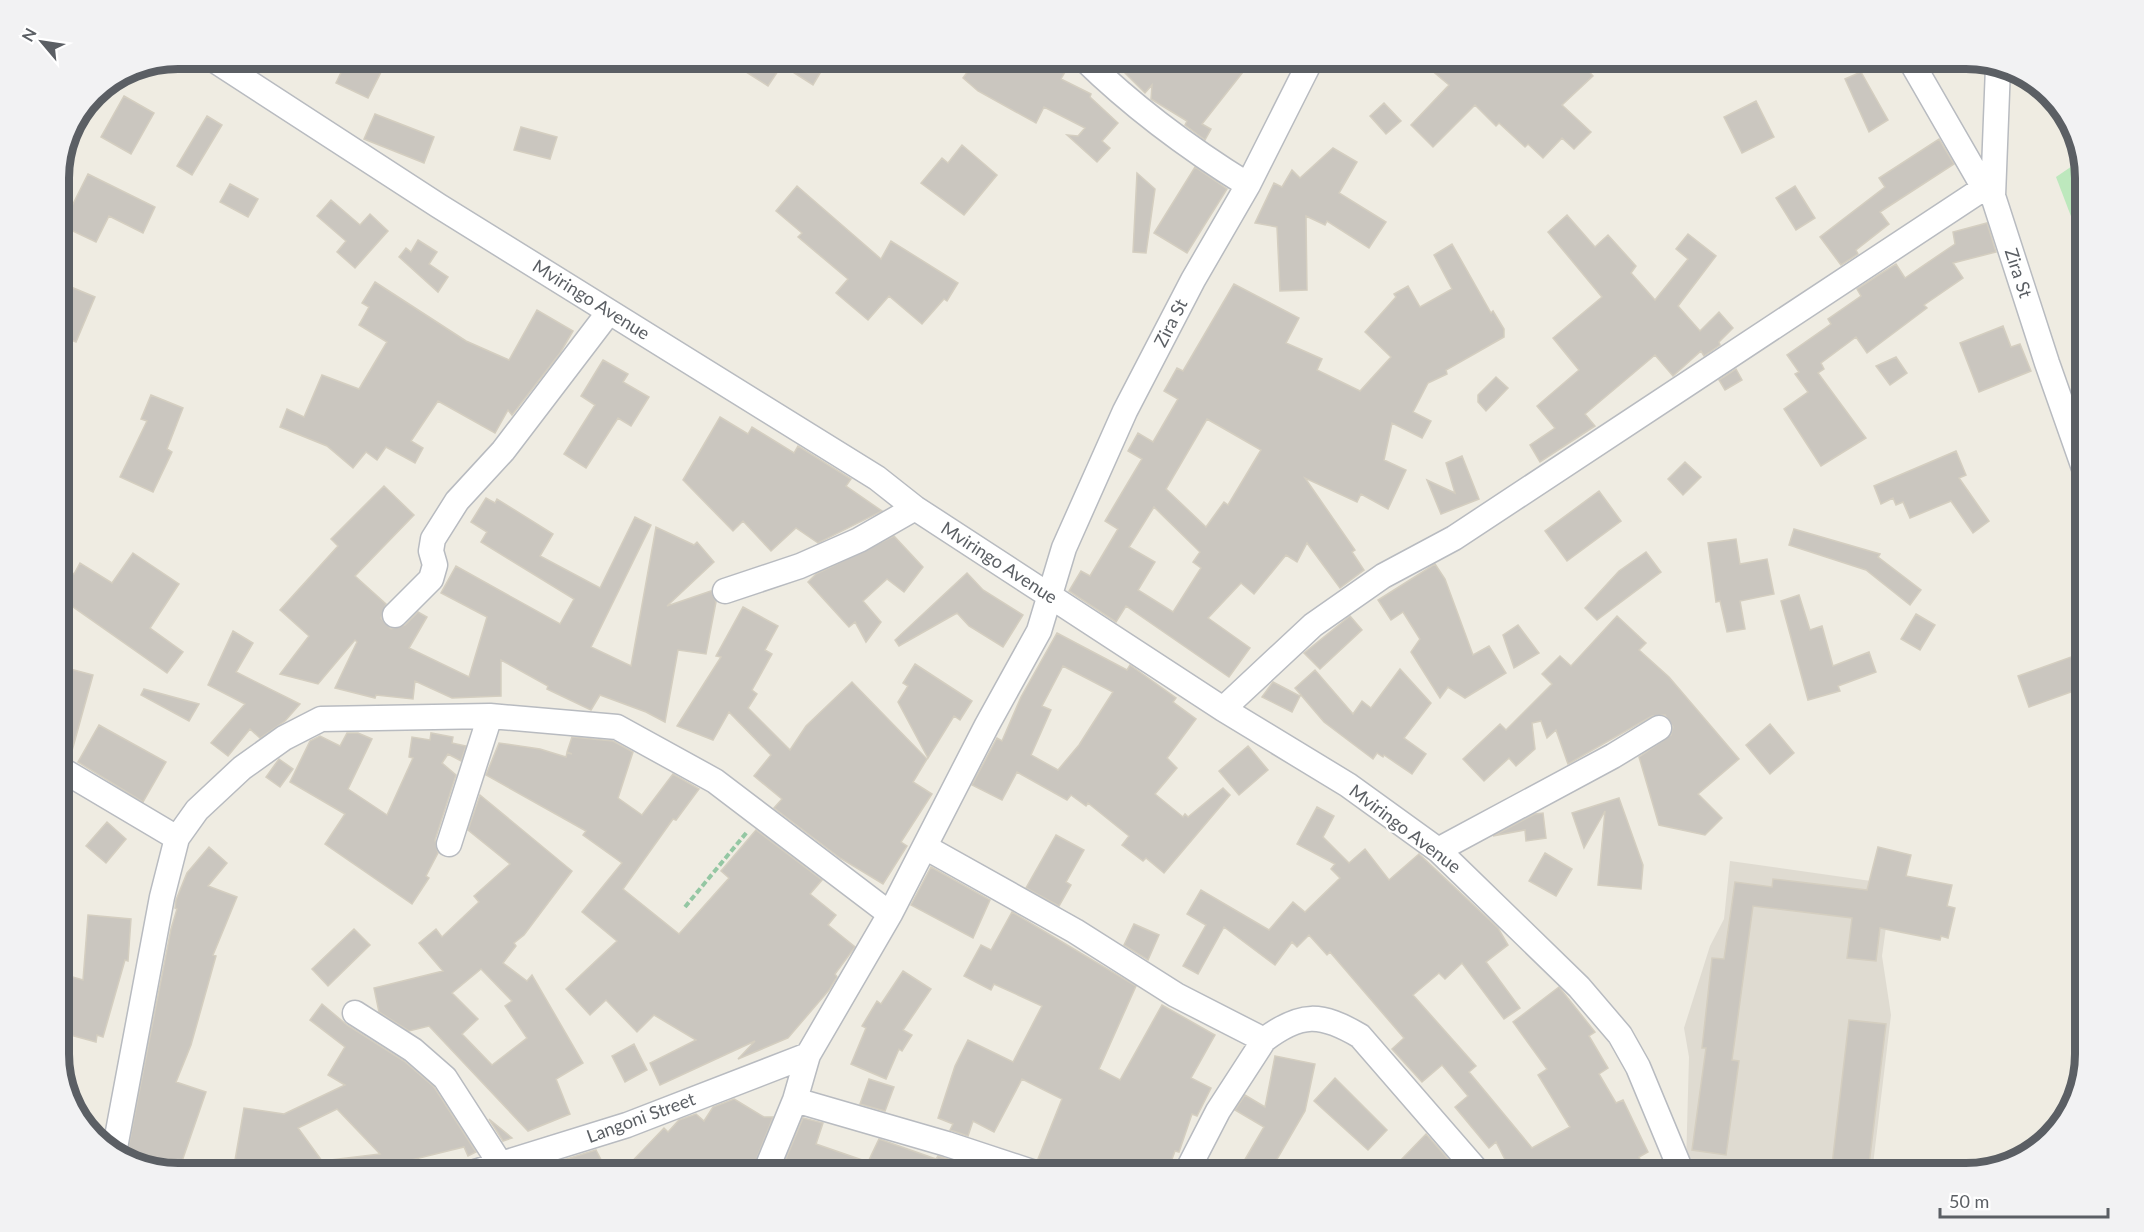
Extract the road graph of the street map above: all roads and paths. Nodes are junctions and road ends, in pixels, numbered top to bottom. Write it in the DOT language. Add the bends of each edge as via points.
graph roads {
  1 [pos="233,69"];
  2 [pos="1094,69"];
  3 [pos="1306,69"];
  4 [pos="1915,69"];
  5 [pos="1997,74"];
  6 [pos="1248,185"];
  7 [pos="1988,192"];
  8 [pos="609,312"];
  9 [pos="2075,443"];
  10 [pos="915,507"];
  11 [pos="725,591"];
  12 [pos="1050,596"];
  13 [pos="395,615"];
  14 [pos="1223,709"];
  15 [pos="489,716"];
  16 [pos="1659,728"];
  17 [pos="69,774"];
  18 [pos="759,817"];
  19 [pos="177,838"];
  20 [pos="449,844"];
  21 [pos="925,847"];
  22 [pos="1438,850"];
  23 [pos="685,907"];
  24 [pos="890,914"];
  25 [pos="355,1013"];
  26 [pos="1264,1040"];
  27 [pos="808,1055"];
  28 [pos="795,1100"];
  29 [pos="111,1139"];
  30 [pos="500,1163"];
  31 [pos="507,1163"];
  32 [pos="769,1163"];
  33 [pos="1005,1163"];
  34 [pos="1190,1163"];
  35 [pos="1470,1163"];
  36 [pos="1678,1163"];
  1 -- 8 [label="street, Mviringo Avenue"];
  2 -- 6 [label="street" via="1195,152"];
  3 -- 6 [label="street, Zira St"];
  4 -- 7 [label="street"];
  5 -- 7 [label="street, Zira St"];
  6 -- 12 [label="street, Zira St" via="1125,411 1064,548"];
  7 -- 9 [label="street, Zira St"];
  7 -- 14 [label="street" via="1908,240 1454,538 1383,576 1313,625"];
  8 -- 10 [label="street, Mviringo Avenue" via="877,478"];
  8 -- 13 [label="street" via="503,451 457,501 433,539 435,565 430,579"];
  10 -- 11 [label="street" via="859,540"];
  10 -- 12 [label="street, Mviringo Avenue"];
  12 -- 14 [label="street, Mviringo Avenue"];
  12 -- 21 [label="street, Zira St" via="1039,631"];
  14 -- 22 [label="street, Mviringo Avenue" via="1348,785"];
  15 -- 18 [label="street" via="617,728 715,780"];
  15 -- 19 [label="street" via="321,719 284,738 242,768 197,810"];
  15 -- 20 [label="street"];
  16 -- 22 [label="street"];
  17 -- 19 [label="street"];
  18 -- 23 [label="path"];
  18 -- 24 [label="street"];
  19 -- 29 [label="street"];
  21 -- 24 [label="street, Zira St"];
  21 -- 26 [label="street" via="1075,931 1176,995"];
  22 -- 36 [label="street, Mviringo Avenue" via="1579,987 1620,1035 1638,1067"];
  24 -- 27 [label="street, Zira St"];
  25 -- 30 [label="street" via="413,1050 445,1078"];
  26 -- 34 [label="street"];
  26 -- 35 [label="street" via="1285,1025 1306,1019 1334,1021 1360,1035"];
  27 -- 28 [label="street, Zira St"];
  27 -- 31 [label="street, Langoni Street" via="627,1125"];
  28 -- 32 [label="street, Zira St"];
  28 -- 33 [label="street"];
}
